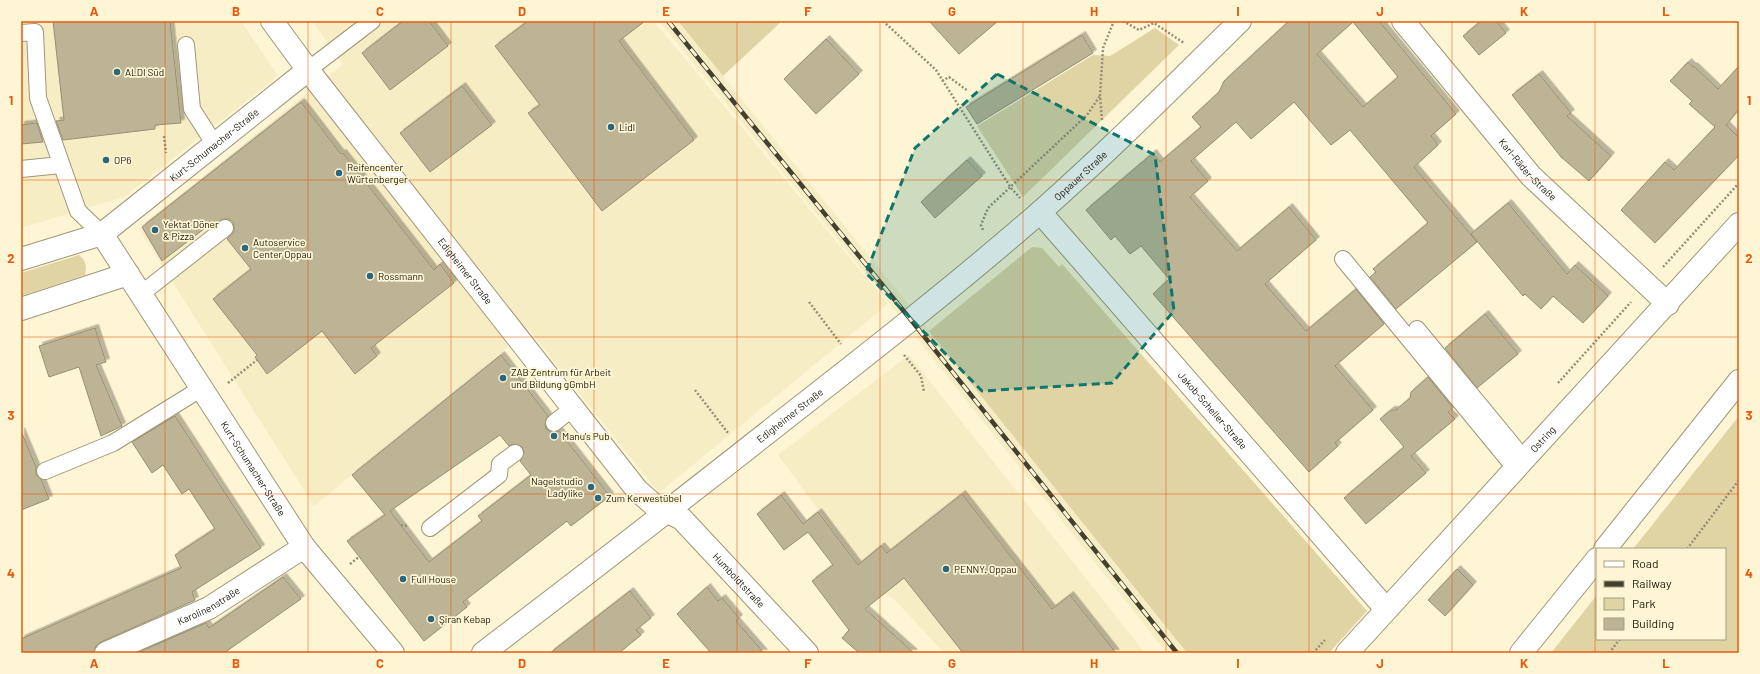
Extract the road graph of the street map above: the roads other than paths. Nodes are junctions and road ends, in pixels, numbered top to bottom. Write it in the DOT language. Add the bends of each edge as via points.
graph roads {
  1 [pos="272,21"];
  2 [pos="372,21"];
  3 [pos="1240,21"];
  4 [pos="1403,21"];
  5 [pos="21,33"];
  6 [pos="186,45"];
  7 [pos="308,70"];
  8 [pos="215,145"];
  9 [pos="61,164"];
  10 [pos="21,169"];
  11 [pos="1040,212"];
  12 [pos="1739,224"];
  13 [pos="225,228"];
  14 [pos="102,234"];
  15 [pos="21,259"];
  16 [pos="1342,259"];
  17 [pos="128,274"];
  18 [pos="141,294"];
  19 [pos="1668,304"];
  20 [pos="21,309"];
  21 [pos="911,320"];
  22 [pos="1417,329"];
  23 [pos="1739,381"];
  24 [pos="202,388"];
  25 [pos="573,408"];
  26 [pos="554,423"];
  27 [pos="515,453"];
  28 [pos="1519,463"];
  29 [pos="45,471"];
  30 [pos="668,512"];
  31 [pos="430,528"];
  32 [pos="304,546"];
  33 [pos="1606,548"];
  34 [pos="1596,560"];
  35 [pos="1386,609"];
  36 [pos="106,653"];
  37 [pos="393,653"];
  38 [pos="483,653"];
  39 [pos="807,653"];
  40 [pos="1347,653"];
  41 [pos="1521,653"];
  1 -- 7 [label="street, Edigheimer Straße"];
  2 -- 7 [label="lane"];
  3 -- 11 [label="street, Oppauer Straße"];
  4 -- 19 [label="street, Karl-Räder-Straße" via="1531,176"];
  5 -- 9 [label="lane" via="35,32 38,98"];
  6 -- 8 [label="lane" via="192,109"];
  7 -- 8 [label="street, Kurt-Schumacher-Straße"];
  7 -- 25 [label="street, Edigheimer Straße"];
  8 -- 14 [label="street, Kurt-Schumacher-Straße"];
  9 -- 10 [label="lane"];
  9 -- 14 [label="lane" via="78,211"];
  11 -- 21 [label="street, Oppauer Straße"];
  11 -- 35 [label="street, Jakob-Scheller-Straße"];
  12 -- 19 [label="street, Ostring"];
  13 -- 18 [label="lane"];
  14 -- 15 [label="street, Kurt-Schumacher-Straße"];
  14 -- 17 [label="street, Kurt-Schumacher-Straße"];
  16 -- 28 [label="lane"];
  17 -- 18 [label="street, Kurt-Schumacher-Straße"];
  17 -- 20 [label="street"];
  18 -- 24 [label="street, Kurt-Schumacher-Straße"];
  19 -- 28 [label="street, Ostring"];
  21 -- 30 [label="street, Edigheimer Straße"];
  22 -- 28 [label="lane"];
  23 -- 33 [label="street"];
  24 -- 29 [label="lane" via="113,442"];
  24 -- 32 [label="street, Kurt-Schumacher-Straße"];
  25 -- 26 [label="lane"];
  25 -- 30 [label="street, Edigheimer Straße" via="637,490 654,505"];
  27 -- 31 [label="lane" via="500,464 499,475"];
  28 -- 35 [label="street, Ostring"];
  30 -- 38 [label="street, Edigheimer Straße"];
  30 -- 39 [label="street, Humboldtstraße" via="682,519 692,529"];
  32 -- 36 [label="street, Karolinenstraße" via="209,608"];
  32 -- 37 [label="street, Kurt-Schumacher-Straße"];
  34 -- 41 [label="street"];
  35 -- 40 [label="street, Ostring"];
}
